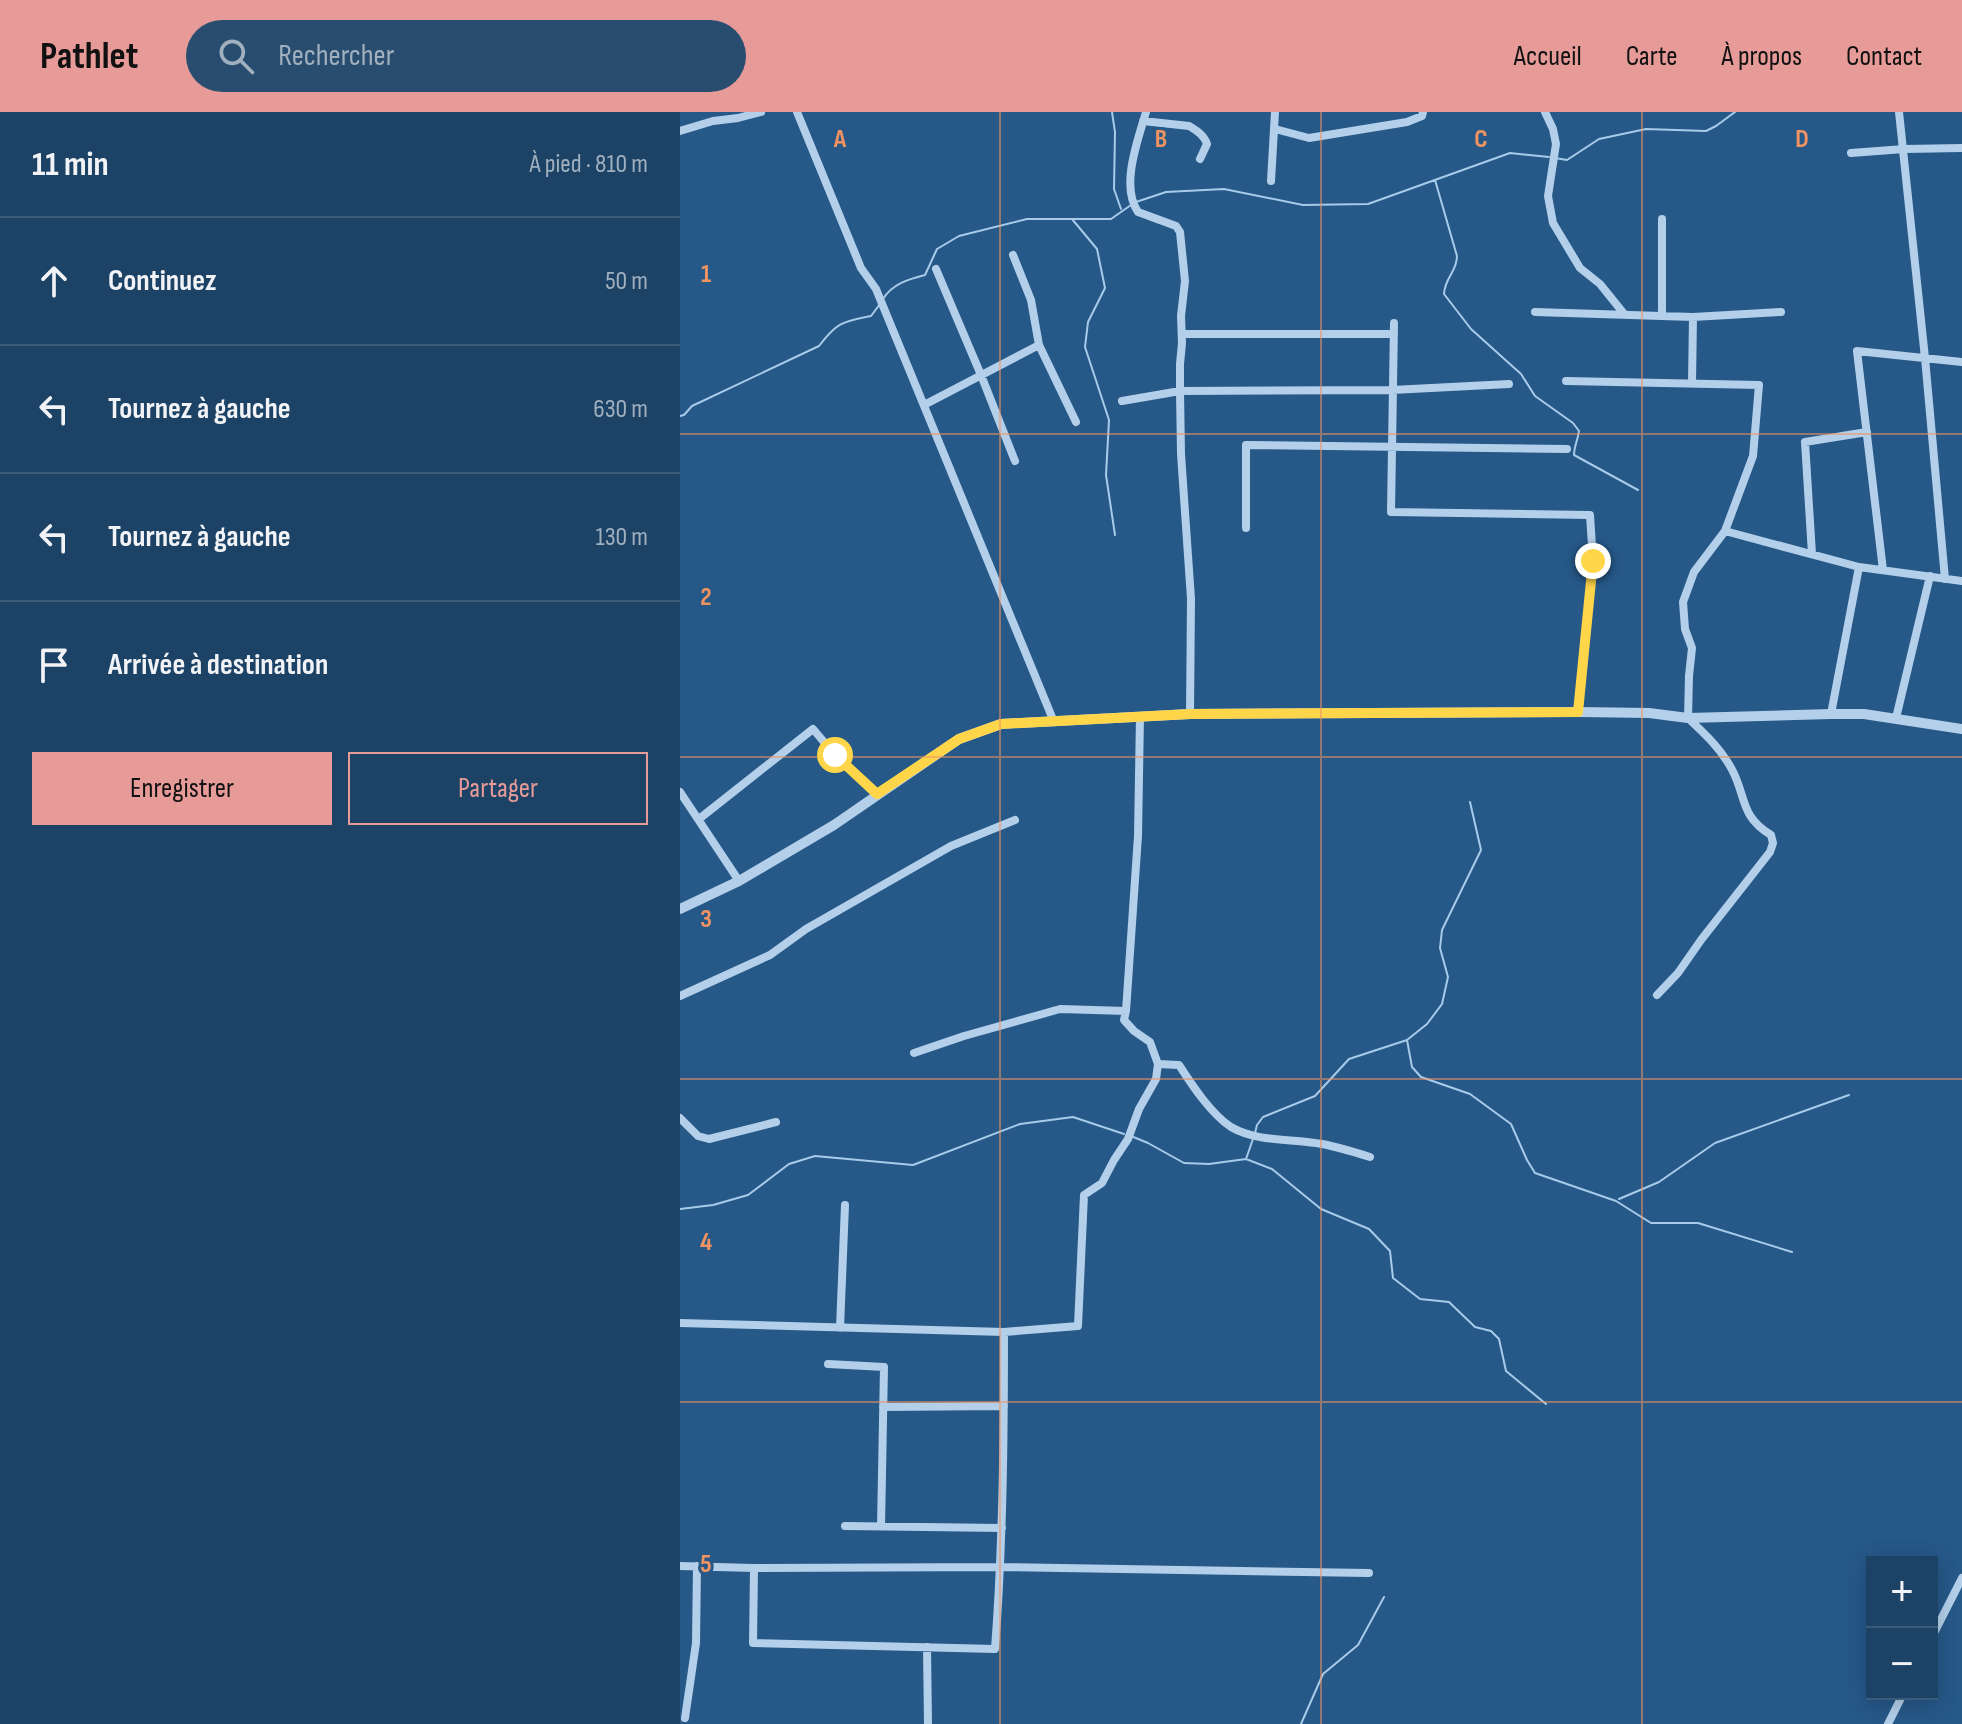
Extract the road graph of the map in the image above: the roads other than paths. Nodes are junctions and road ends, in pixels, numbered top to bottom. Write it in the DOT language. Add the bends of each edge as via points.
graph roads {
  1 [pos="761,112"];
  2 [pos="797,112"];
  3 [pos="1275,112"];
  4 [pos="1423,112"];
  5 [pos="1545,112"];
  6 [pos="1899,112"];
  7 [pos="1144,117"];
  8 [pos="1275,129"];
  9 [pos="680,131"];
  10 [pos="1962,148"];
  11 [pos="1904,149"];
  12 [pos="1851,153"];
  13 [pos="1200,159"];
  14 [pos="1271,181"];
  15 [pos="1662,219"];
  16 [pos="1013,255"];
  17 [pos="936,269"];
  18 [pos="1535,312"];
  19 [pos="1781,312"];
  20 [pos="1625,315"];
  21 [pos="1662,316"];
  22 [pos="1693,317"];
  23 [pos="1394,323"];
  24 [pos="1182,334"];
  25 [pos="1394,334"];
  26 [pos="1039,345"];
  27 [pos="1925,358"];
  28 [pos="1962,362"];
  29 [pos="981,375"];
  30 [pos="1566,381"];
  31 [pos="1692,383"];
  32 [pos="1509,384"];
  33 [pos="1392,390"];
  34 [pos="1180,391"];
  35 [pos="1122,401"];
  36 [pos="924,405"];
  37 [pos="1076,422"];
  38 [pos="1867,432"];
  39 [pos="1391,447"];
  40 [pos="1567,449"];
  41 [pos="1015,461"];
  42 [pos="1246,528"];
  43 [pos="1725,531"];
  44 [pos="1812,554"];
  45 [pos="1859,567"];
  46 [pos="1883,570"];
  47 [pos="1930,576"];
  48 [pos="1945,579"];
  49 [pos="1962,581"];
  50 [pos="1578,712"];
  51 [pos="1190,714"];
  52 [pos="1831,714"];
  53 [pos="1140,716"];
  54 [pos="1688,718"];
  55 [pos="1896,718"];
  56 [pos="1054,722"];
  57 [pos="1962,728"];
  58 [pos="680,792"];
  59 [pos="877,794"];
  60 [pos="684,805"];
  61 [pos="699,819"];
  62 [pos="1015,820"];
  63 [pos="739,881"];
  64 [pos="680,909"];
  65 [pos="1657,995"];
  66 [pos="680,996"];
  67 [pos="1126,1011"];
  68 [pos="914,1053"];
  69 [pos="1158,1064"];
  70 [pos="680,1118"];
  71 [pos="776,1122"];
  72 [pos="1370,1157"];
  73 [pos="845,1205"];
  74 [pos="680,1323"];
  75 [pos="840,1328"];
  76 [pos="1004,1332"];
  77 [pos="828,1364"];
  78 [pos="1004,1406"];
  79 [pos="883,1407"];
  80 [pos="845,1526"];
  81 [pos="881,1526"];
  82 [pos="1002,1528"];
  83 [pos="680,1566"];
  84 [pos="697,1566"];
  85 [pos="1001,1567"];
  86 [pos="754,1568"];
  87 [pos="1369,1573"];
  88 [pos="1962,1578"];
  89 [pos="1937,1628"];
  90 [pos="927,1647"];
  91 [pos="1900,1700"];
  92 [pos="685,1718"];
  93 [pos="928,1724"];
  94 [pos="1888,1724"];
  1 -- 9 [label="street"];
  2 -- 36 [label="street"];
  3 -- 8 [label="street"];
  4 -- 8 [label="street" via="1407,122 1309,138"];
  5 -- 20 [label="street" via="1556,144 1548,196 1553,223 1580,268"];
  6 -- 11 [label="street"];
  7 -- 13 [label="street" via="1195,130 1207,144"];
  7 -- 24 [label="street" via="1130,197 1138,212 1180,232 1185,281"];
  8 -- 14 [label="street"];
  10 -- 11 [label="street"];
  11 -- 12 [label="street"];
  11 -- 27 [label="street"];
  15 -- 21 [label="street"];
  16 -- 26 [label="street" via="1031,300"];
  17 -- 29 [label="street"];
  18 -- 20 [label="street"];
  19 -- 22 [label="street"];
  20 -- 21 [label="street"];
  21 -- 22 [label="street"];
  22 -- 31 [label="street"];
  23 -- 25 [label="street"];
  24 -- 25 [label="street"];
  24 -- 34 [label="street"];
  25 -- 33 [label="street"];
  26 -- 29 [label="street"];
  26 -- 37 [label="street"];
  27 -- 28 [label="street"];
  27 -- 38 [label="street" via="1857,351"];
  27 -- 48 [label="street"];
  29 -- 36 [label="street"];
  29 -- 41 [label="street"];
  30 -- 31 [label="street"];
  31 -- 43 [label="street" via="1759,385 1753,456"];
  32 -- 33 [label="street"];
  33 -- 34 [label="street"];
  33 -- 39 [label="street"];
  34 -- 35 [label="street"];
  34 -- 51 [label="street" via="1191,599"];
  36 -- 56 [label="street"];
  38 -- 44 [label="street" via="1805,442"];
  38 -- 46 [label="street"];
  39 -- 40 [label="street"];
  39 -- 42 [label="street" via="1246,445"];
  39 -- 50 [label="street" via="1391,512 1590,515 1593,561"];
  43 -- 44 [label="street"];
  43 -- 54 [label="street" via="1694,572 1683,602 1692,648"];
  44 -- 45 [label="street"];
  45 -- 46 [label="street"];
  45 -- 52 [label="street"];
  46 -- 47 [label="street"];
  47 -- 48 [label="street"];
  47 -- 55 [label="street"];
  48 -- 49 [label="street"];
  50 -- 51 [label="street"];
  50 -- 54 [label="street"];
  51 -- 53 [label="street"];
  52 -- 54 [label="street"];
  52 -- 55 [label="street"];
  53 -- 56 [label="street"];
  53 -- 67 [label="street"];
  54 -- 65 [label="street" via="1732,768 1750,817 1773,843"];
  55 -- 57 [label="street"];
  56 -- 59 [label="street" via="1001,724 959,739"];
  58 -- 60 [label="street"];
  59 -- 61 [label="street" via="813,729"];
  59 -- 63 [label="street"];
  60 -- 61 [label="street"];
  61 -- 63 [label="street"];
  62 -- 66 [label="street" via="951,846 770,955"];
  63 -- 64 [label="street"];
  67 -- 68 [label="street" via="1060,1009"];
  67 -- 69 [label="street" via="1124,1020 1150,1042"];
  69 -- 72 [label="street" via="1179,1065 1217,1114 1244,1133 1320,1143"];
  69 -- 76 [label="street" via="1128,1139 1102,1183 1084,1195 1078,1326"];
  70 -- 71 [label="street" via="698,1136 709,1139"];
  73 -- 75 [label="street"];
  74 -- 75 [label="street"];
  75 -- 76 [label="street"];
  76 -- 78 [label="street"];
  77 -- 79 [label="street" via="884,1367"];
  78 -- 79 [label="street"];
  78 -- 82 [label="street"];
  79 -- 81 [label="street"];
  80 -- 81 [label="street"];
  81 -- 82 [label="street"];
  82 -- 85 [label="street"];
  83 -- 84 [label="street"];
  84 -- 86 [label="street"];
  84 -- 92 [label="street" via="696,1643"];
  85 -- 86 [label="street"];
  85 -- 87 [label="street"];
  85 -- 90 [label="street" via="995,1649"];
  86 -- 90 [label="street" via="753,1643"];
  88 -- 89 [label="street"];
  90 -- 93 [label="street"];
  91 -- 94 [label="street"];
}
